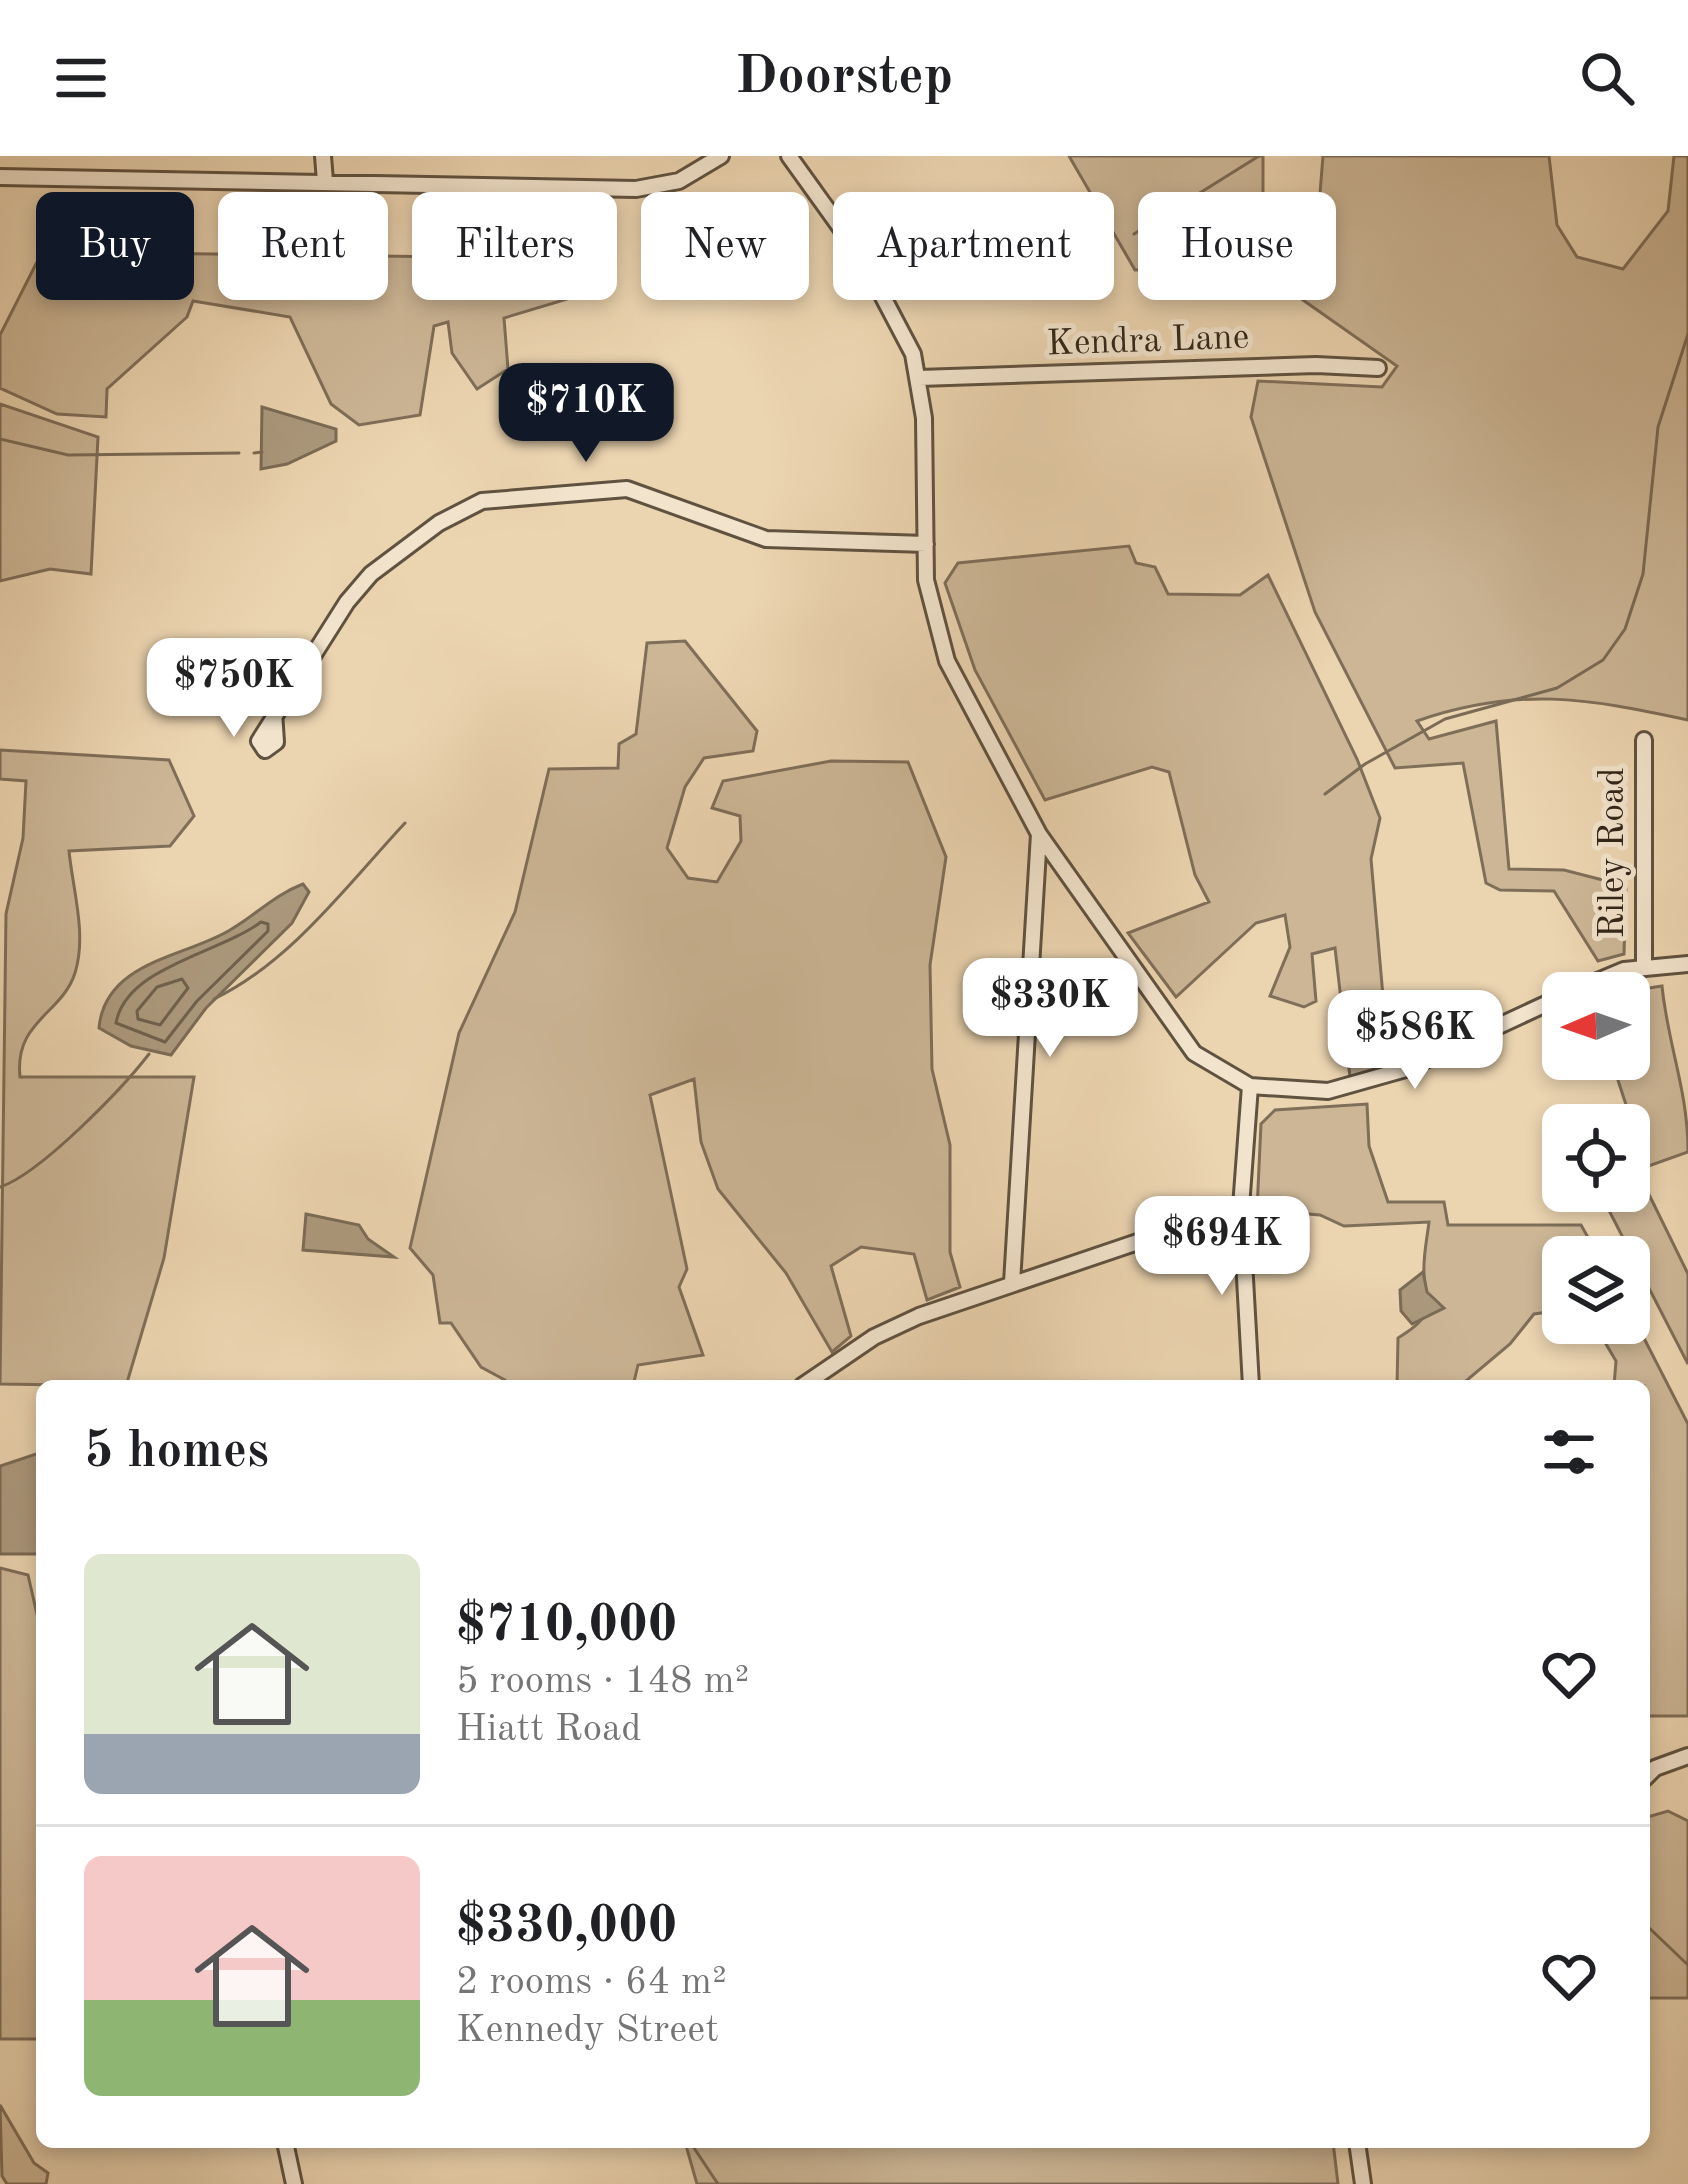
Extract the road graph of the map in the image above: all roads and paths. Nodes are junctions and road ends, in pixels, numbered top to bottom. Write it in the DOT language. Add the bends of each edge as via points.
graph roads {
  1 [pos="323,156"];
  2 [pos="722,156"];
  3 [pos="788,156"];
  4 [pos="0,177"];
  5 [pos="325,181"];
  6 [pos="1378,368"];
  7 [pos="919,378"];
  8 [pos="926,544"];
  9 [pos="274,712"];
  10 [pos="1644,740"];
  11 [pos="1039,834"];
  12 [pos="1688,964"];
  13 [pos="1644,965"];
  14 [pos="1625,972"];
  15 [pos="1542,1006"];
  16 [pos="1250,1086"];
  17 [pos="1240,1207"];
  18 [pos="1012,1282"];
  19 [pos="811,1380"];
  20 [pos="1251,1380"];
  21 [pos="1688,1756"];
  22 [pos="1650,1773"];
  23 [pos="286,2148"];
  24 [pos="1358,2148"];
  25 [pos="295,2184"];
  26 [pos="1363,2184"];
  1 -- 5 [label="street"];
  2 -- 5 [label="street" via="679,182 636,189"];
  3 -- 7 [label="street" via="885,295"];
  4 -- 5 [label="street"];
  6 -- 7 [label="street, Kendra Lane"];
  7 -- 8 [label="street"];
  8 -- 9 [label="street" via="766,539 627,490 492,498 439,523 372,574"];
  8 -- 11 [label="street" via="940,641"];
  10 -- 13 [label="street, Riley Road"];
  11 -- 16 [label="street" via="1194,1053"];
  11 -- 18 [label="street"];
  12 -- 13 [label="street"];
  13 -- 14 [label="street"];
  15 -- 16 [label="street" via="1365,1082 1306,1091"];
  16 -- 17 [label="street"];
  17 -- 18 [label="street"];
  17 -- 20 [label="street"];
  18 -- 19 [label="street" via="874,1337"];
  21 -- 22 [label="street"];
  23 -- 25 [label="street"];
  24 -- 26 [label="street"];
}
